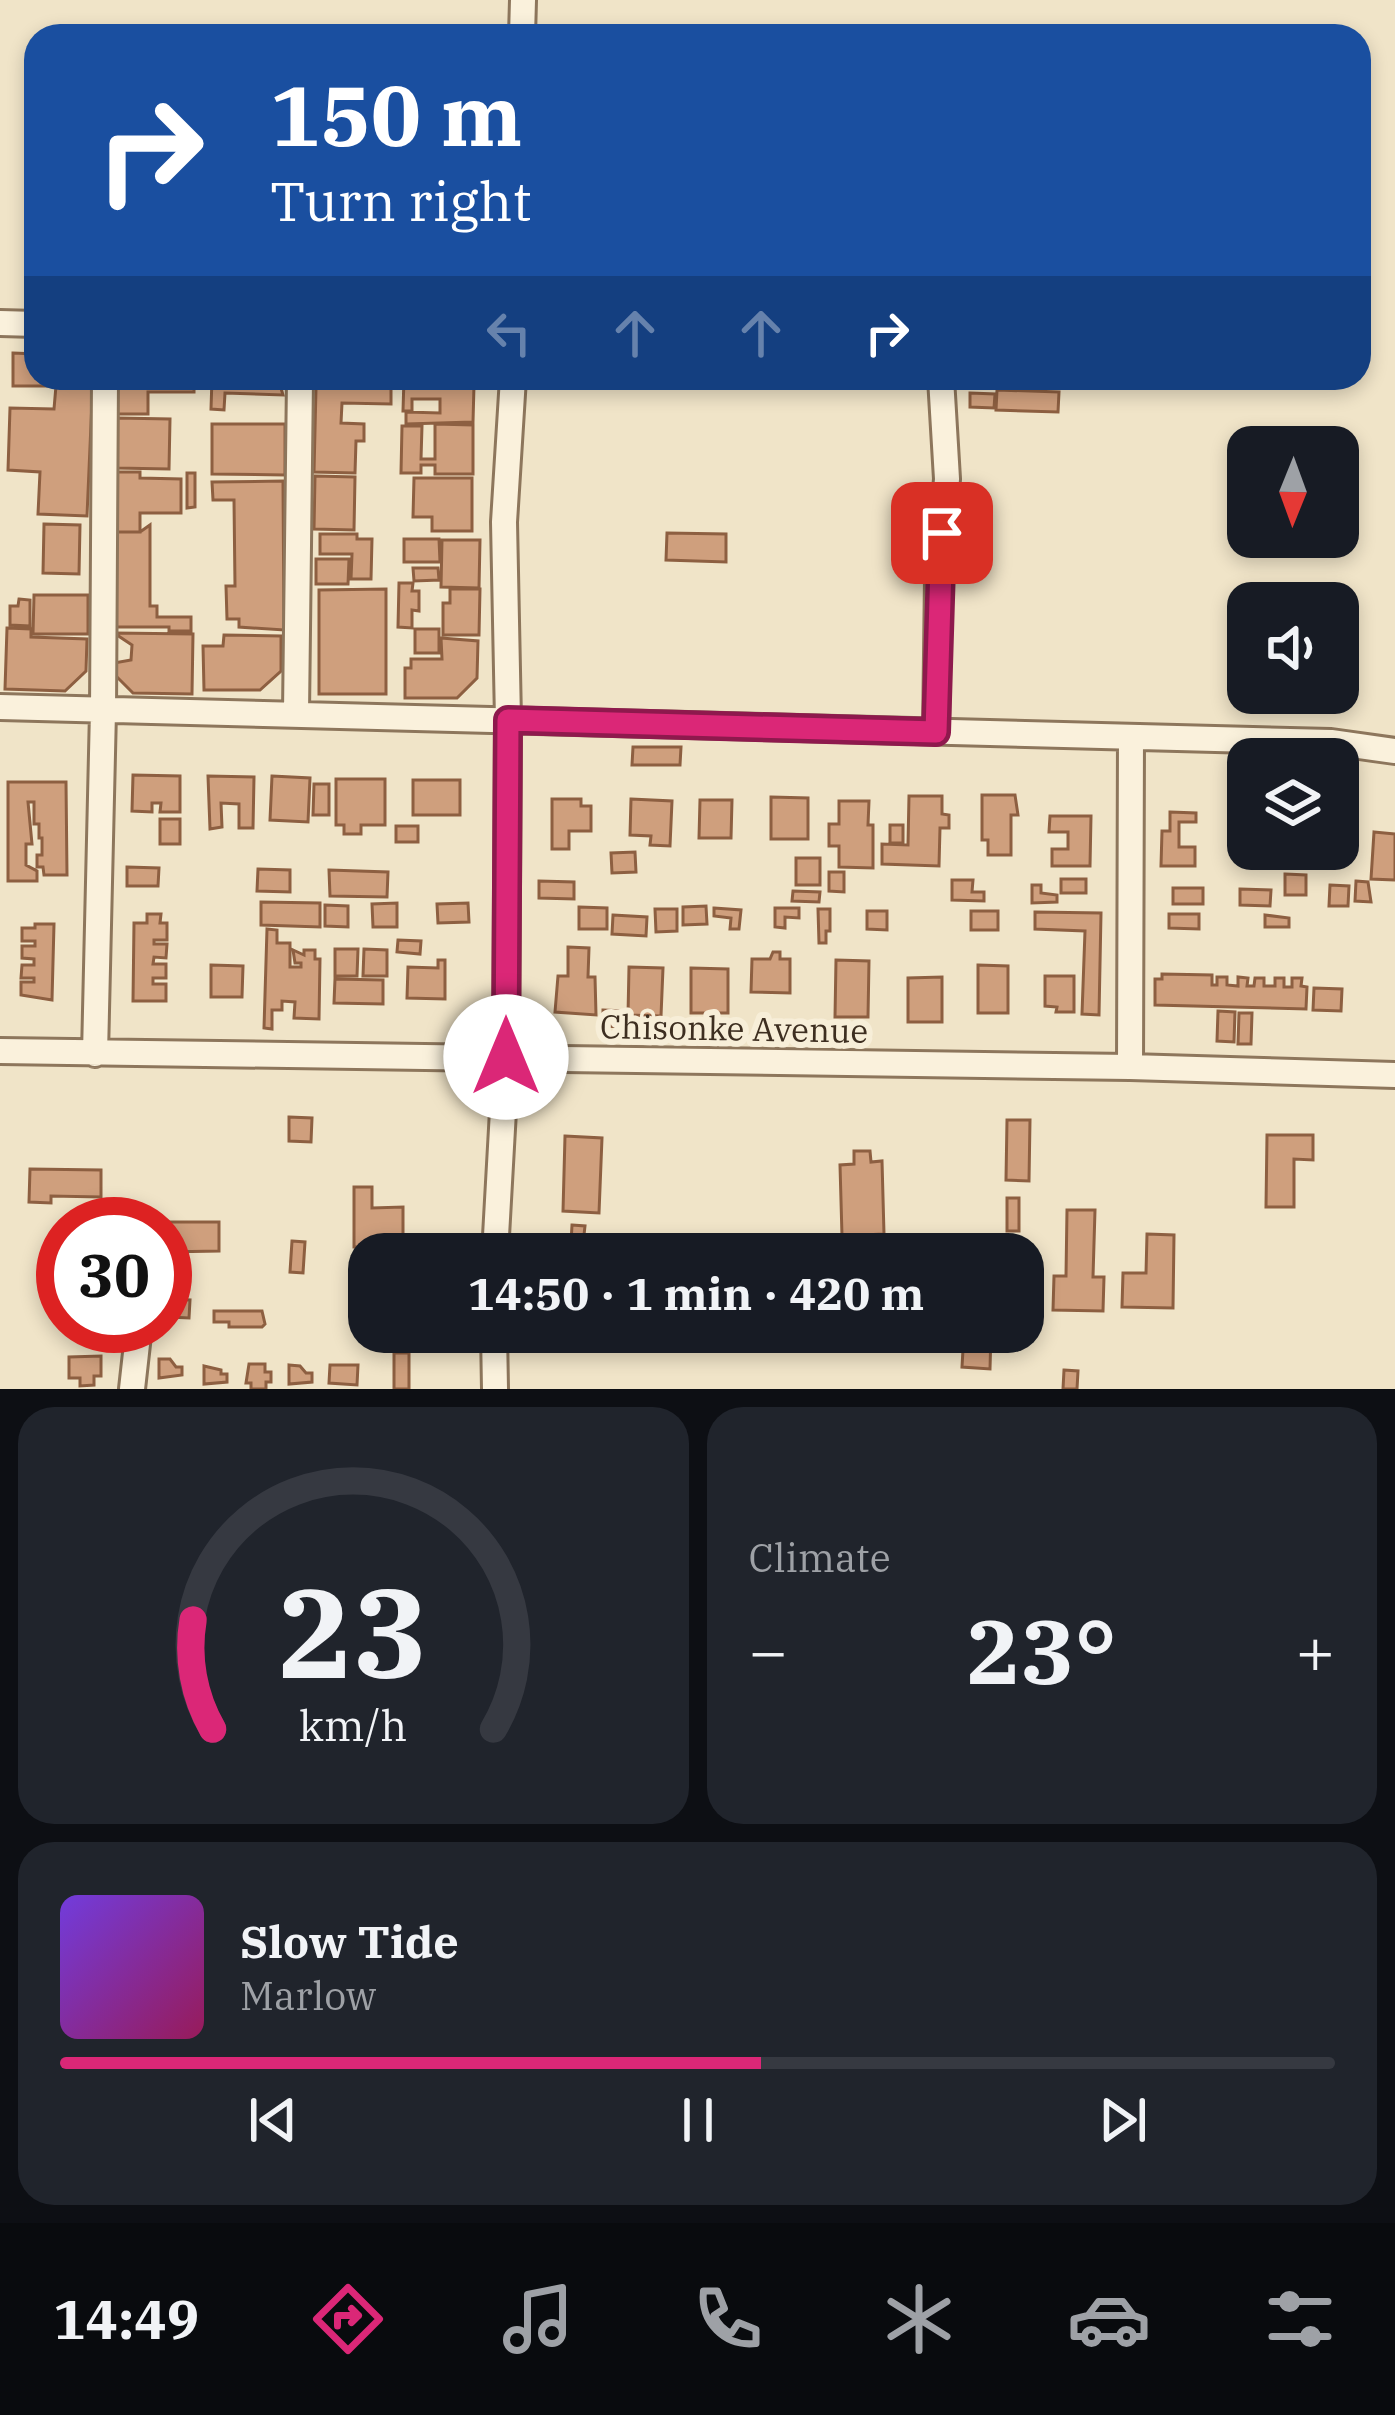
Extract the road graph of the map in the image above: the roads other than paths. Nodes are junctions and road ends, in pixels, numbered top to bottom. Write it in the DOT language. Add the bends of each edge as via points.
graph roads {
  1 [pos="105,390"];
  2 [pos="300,390"];
  3 [pos="512,390"];
  4 [pos="942,390"];
  5 [pos="0,707"];
  6 [pos="103,711"];
  7 [pos="296,713"];
  8 [pos="508,720"];
  9 [pos="936,732"];
  10 [pos="1131,737"];
  11 [pos="1395,751"];
  12 [pos="0,1051"];
  13 [pos="95,1054"];
  14 [pos="506,1057"];
  15 [pos="1130,1067"];
  16 [pos="1395,1075"];
  17 [pos="496,1233"];
  18 [pos="136,1353"];
  19 [pos="494,1353"];
  20 [pos="132,1389"];
  21 [pos="495,1389"];
  1 -- 6 [label="street"];
  2 -- 7 [label="street"];
  3 -- 8 [label="street" via="504,522"];
  4 -- 9 [label="street" via="947,479"];
  5 -- 6 [label="street"];
  6 -- 7 [label="street"];
  6 -- 13 [label="street"];
  7 -- 8 [label="street"];
  8 -- 9 [label="street"];
  8 -- 14 [label="street"];
  9 -- 10 [label="street"];
  10 -- 11 [label="street"];
  10 -- 15 [label="street"];
  12 -- 13 [label="street, Chisonke Avenue"];
  13 -- 14 [label="street, Chisonke Avenue"];
  14 -- 15 [label="street, Chisonke Avenue"];
  14 -- 17 [label="street"];
  15 -- 16 [label="street, Chisonke Avenue"];
  18 -- 20 [label="street"];
  19 -- 21 [label="street"];
}
